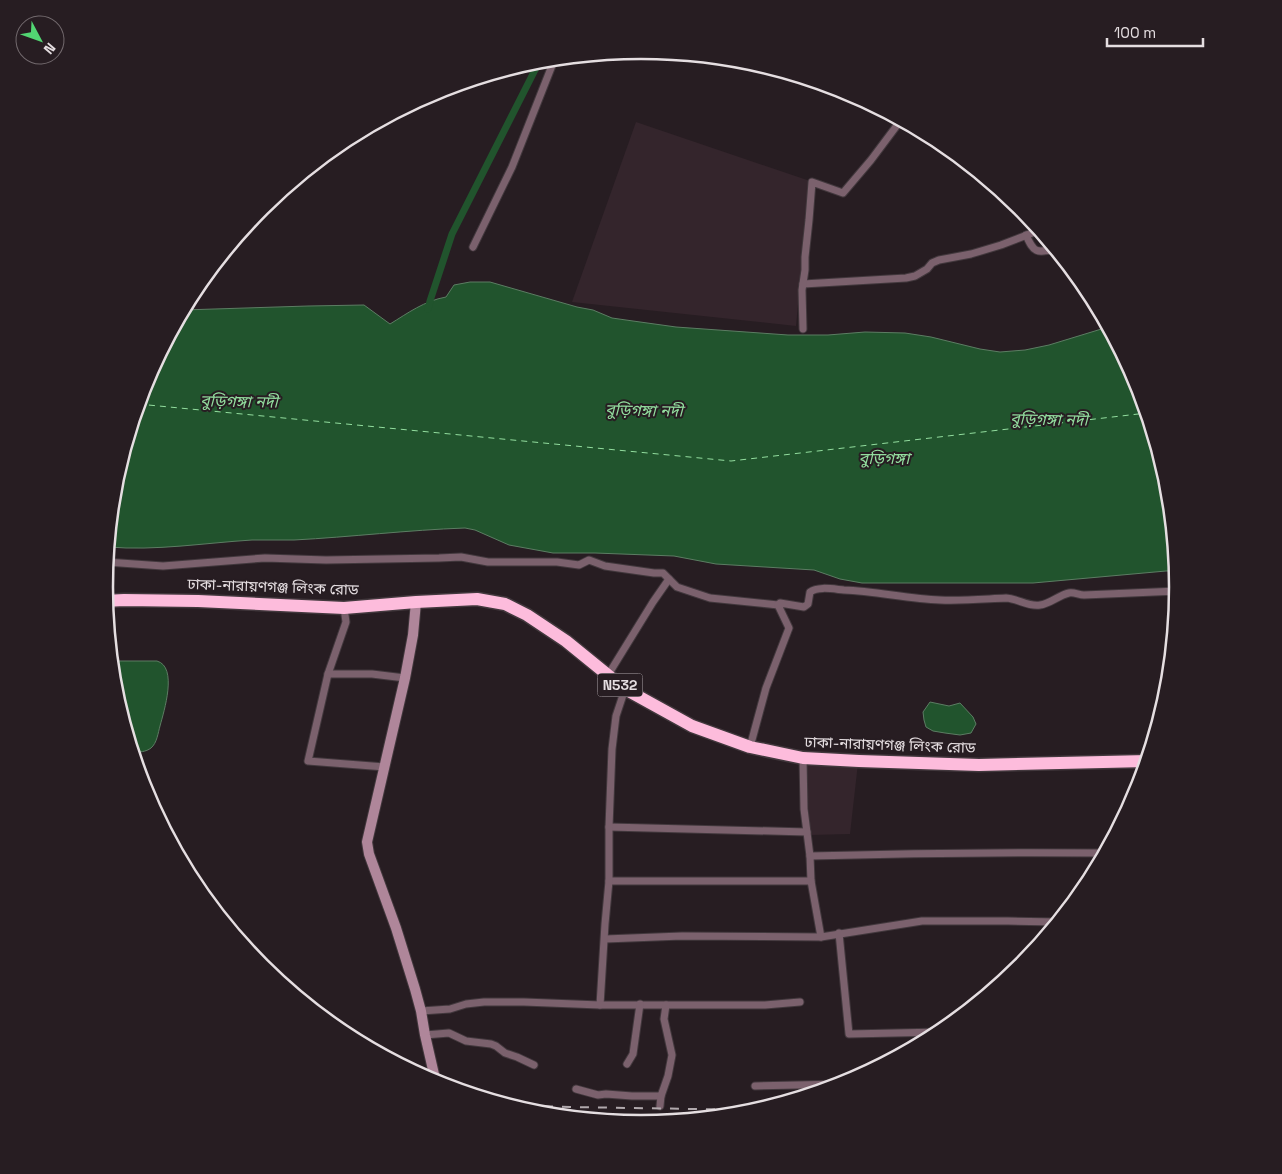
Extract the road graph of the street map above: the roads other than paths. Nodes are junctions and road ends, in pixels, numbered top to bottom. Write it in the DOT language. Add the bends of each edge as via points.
graph roads {
  1 [pos="552,67"];
  2 [pos="897,125"];
  3 [pos="1032,233"];
  4 [pos="1026,235"];
  5 [pos="473,247"];
  6 [pos="1048,250"];
  7 [pos="803,284"];
  8 [pos="803,329"];
  9 [pos="114,563"];
  10 [pos="669,579"];
  11 [pos="1169,591"];
  12 [pos="113,601"];
  13 [pos="416,602"];
  14 [pos="778,606"];
  15 [pos="344,608"];
  16 [pos="328,674"];
  17 [pos="608,675"];
  18 [pos="405,678"];
  19 [pos="625,689"];
  20 [pos="750,747"];
  21 [pos="803,758"];
  22 [pos="1139,762"];
  23 [pos="385,766"];
  24 [pos="609,826"];
  25 [pos="807,832"];
  26 [pos="1097,853"];
  27 [pos="810,856"];
  28 [pos="609,881"];
  29 [pos="811,881"];
  30 [pos="1049,922"];
  31 [pos="839,933"];
  32 [pos="821,937"];
  33 [pos="605,938"];
  34 [pos="800,1002"];
  35 [pos="600,1004"];
  36 [pos="640,1004"];
  37 [pos="666,1004"];
  38 [pos="421,1011"];
  39 [pos="924,1032"];
  40 [pos="425,1034"];
  41 [pos="627,1064"];
  42 [pos="534,1065"];
  43 [pos="434,1073"];
  44 [pos="817,1085"];
  45 [pos="755,1086"];
  46 [pos="576,1089"];
  47 [pos="661,1096"];
  48 [pos="660,1106"];
  1 -- 5 [label="street" via="512,167"];
  2 -- 7 [label="street" via="843,192 812,182"];
  3 -- 4 [label="street"];
  4 -- 6 [label="street" via="1032,248"];
  4 -- 7 [label="street" via="971,254 940,260 916,276"];
  7 -- 8 [label="street"];
  9 -- 10 [label="street" via="163,566 265,558 461,557 488,562 578,565 588,560 605,566 663,573"];
  10 -- 14 [label="street" via="677,587 710,598"];
  10 -- 17 [label="street"];
  11 -- 14 [label="street" via="1084,596 1070,592 1032,606 1006,598 942,600 815,589 810,592 808,604 804,607 780,603"];
  12 -- 15 [label="highway, ঢাকা-নারায়ণগঞ্জ লিংক রোড / N532"];
  13 -- 15 [label="highway, ঢাকা-নারায়ণগঞ্জ লিংক রোড / N532"];
  13 -- 17 [label="highway, ঢাকা-নারায়ণগঞ্জ লিংক রোড / N532" via="477,599 505,604 566,641"];
  13 -- 18 [label="street"];
  14 -- 20 [label="street" via="789,628 766,688"];
  15 -- 16 [label="street" via="346,622"];
  16 -- 18 [label="street"];
  16 -- 23 [label="street" via="308,761"];
  17 -- 19 [label="highway, ঢাকা-নারায়ণগঞ্জ লিংক রোড / N532"];
  18 -- 23 [label="street"];
  19 -- 20 [label="highway, ঢাকা-নারায়ণগঞ্জ লিংক রোড / N532" via="692,726"];
  19 -- 24 [label="street" via="616,716 612,749"];
  20 -- 21 [label="highway, ঢাকা-নারায়ণগঞ্জ লিংক রোড / N532"];
  21 -- 22 [label="highway, ঢাকা-নারায়ণগঞ্জ লিংক রোড / N532" via="979,765"];
  21 -- 25 [label="street"];
  23 -- 38 [label="street" via="367,842"];
  24 -- 25 [label="street"];
  24 -- 28 [label="street"];
  25 -- 27 [label="street"];
  26 -- 27 [label="street"];
  27 -- 29 [label="street"];
  28 -- 29 [label="street"];
  28 -- 33 [label="street"];
  29 -- 32 [label="street"];
  30 -- 31 [label="street" via="922,922"];
  31 -- 32 [label="street"];
  31 -- 39 [label="street" via="849,1034"];
  32 -- 33 [label="street"];
  33 -- 35 [label="street"];
  34 -- 37 [label="street"];
  35 -- 36 [label="street"];
  35 -- 38 [label="street" via="484,1002"];
  36 -- 37 [label="street"];
  36 -- 41 [label="street" via="633,1054"];
  37 -- 47 [label="street" via="664,1019 672,1055"];
  38 -- 40 [label="street"];
  40 -- 42 [label="street" via="449,1033 466,1041 491,1044"];
  40 -- 43 [label="street"];
  44 -- 45 [label="street"];
  46 -- 47 [label="street" via="598,1095"];
  47 -- 48 [label="street"];
}
